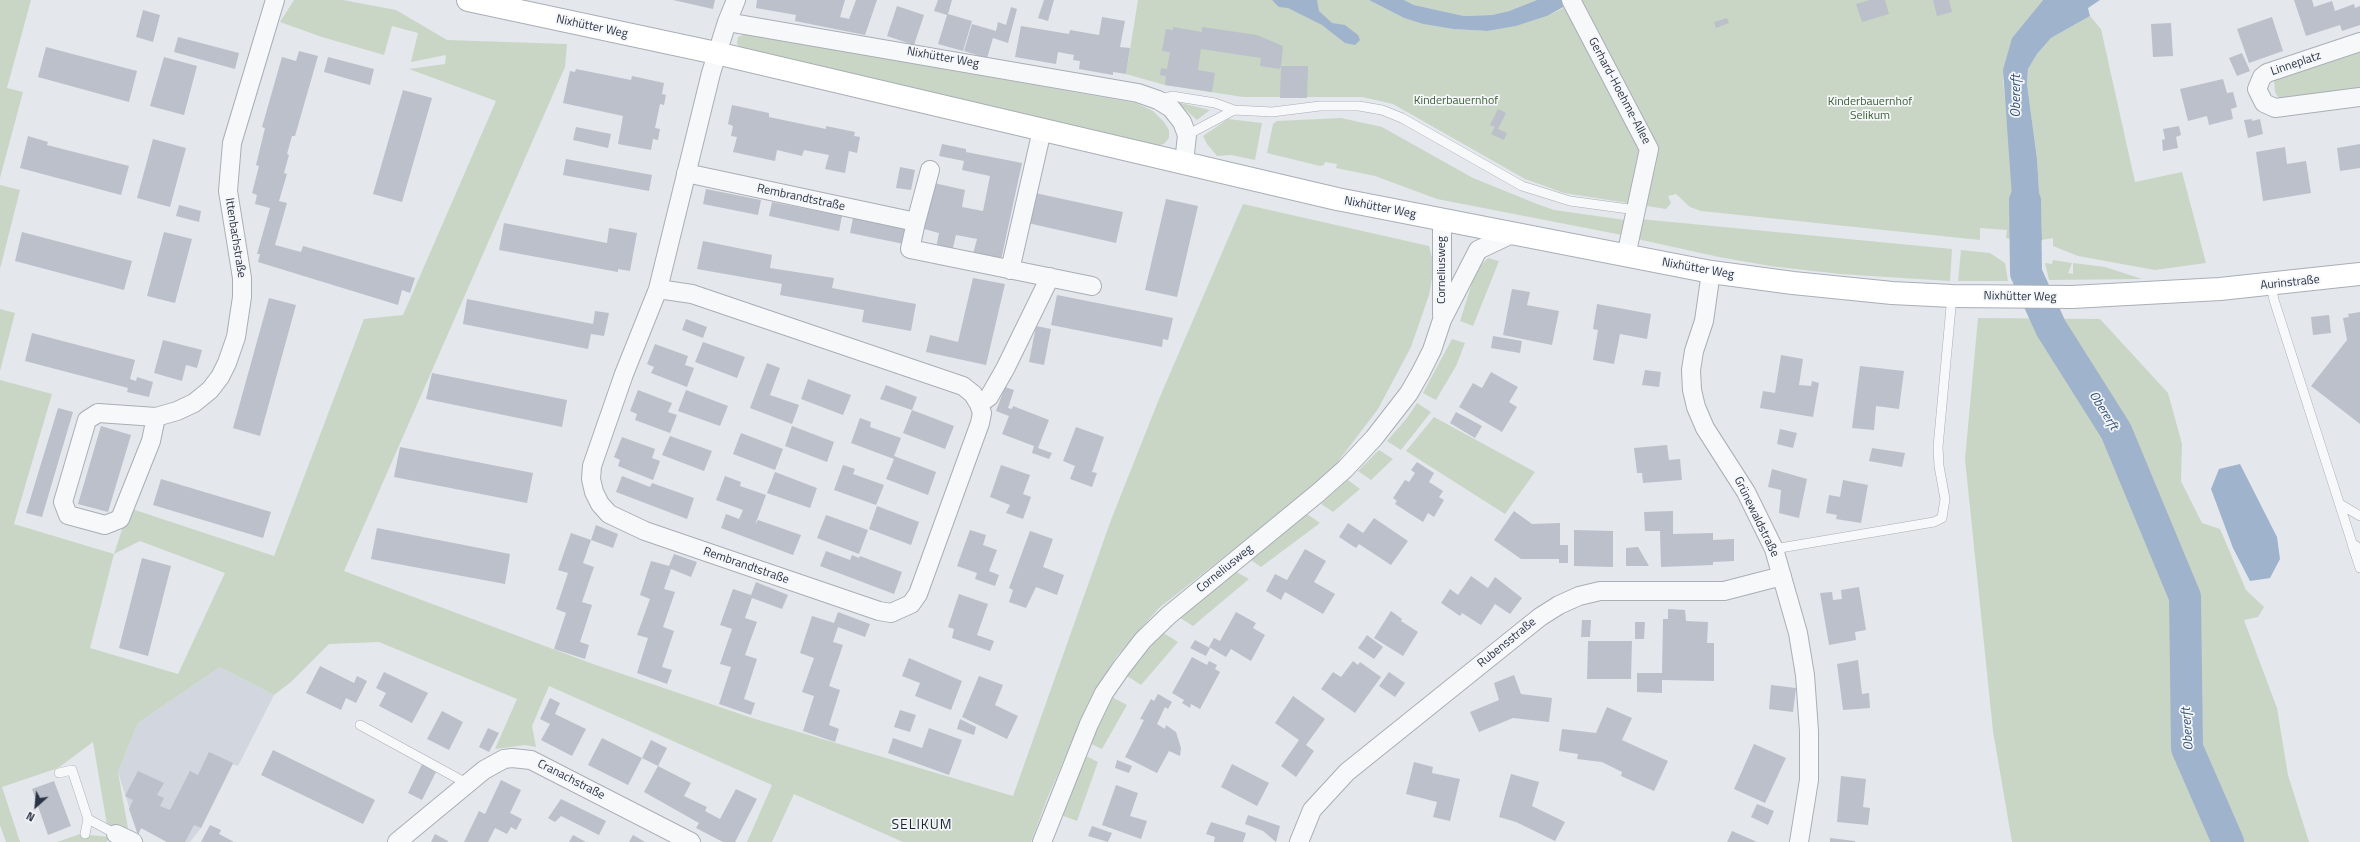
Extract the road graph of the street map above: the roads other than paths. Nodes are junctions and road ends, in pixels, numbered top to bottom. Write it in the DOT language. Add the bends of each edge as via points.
graph roads {
  1 [pos="275,0"];
  2 [pos="468,0"];
  3 [pos="736,0"];
  4 [pos="1574,5"];
  5 [pos="727,22"];
  6 [pos="2360,42"];
  7 [pos="716,53"];
  8 [pos="2360,97"];
  9 [pos="1158,100"];
  10 [pos="1234,110"];
  11 [pos="1042,130"];
  12 [pos="1187,135"];
  13 [pos="1184,163"];
  14 [pos="930,170"];
  15 [pos="686,173"];
  16 [pos="1636,210"];
  17 [pos="1442,220"];
  18 [pos="916,222"];
  19 [pos="1512,234"];
  20 [pos="1626,256"];
  21 [pos="1010,270"];
  22 [pos="1711,272"];
  23 [pos="2360,274"];
  24 [pos="1050,277"];
  25 [pos="2271,285"];
  26 [pos="1092,286"];
  27 [pos="658,289"];
  28 [pos="2220,289"];
  29 [pos="1952,296"];
  30 [pos="1442,320"];
  31 [pos="979,404"];
  32 [pos="156,417"];
  33 [pos="2340,504"];
  34 [pos="2360,516"];
  35 [pos="2352,542"];
  36 [pos="1774,549"];
  37 [pos="2360,549"];
  38 [pos="2360,568"];
  39 [pos="1782,576"];
  40 [pos="360,725"];
  41 [pos="59,773"];
  42 [pos="468,784"];
  43 [pos="88,819"];
  44 [pos="85,834"];
  45 [pos="116,834"];
  46 [pos="133,842"];
  47 [pos="397,842"];
  48 [pos="691,842"];
  49 [pos="1042,842"];
  50 [pos="1299,842"];
  51 [pos="1799,842"];
  1 -- 32 [label="street, Ittenbachstraße" via="232,143 228,192 242,278 242,303 236,337 227,363 210,390 194,403"];
  2 -- 7 [label="main road, Nixhütter Weg"];
  3 -- 5 [label="street"];
  4 -- 16 [label="street, Gerhard-Hoehme-Allee" via="1649,149"];
  5 -- 7 [label="street"];
  5 -- 9 [label="street, Nixhütter Weg" via="1138,93"];
  6 -- 8 [label="street, Linneplatz" via="2267,73 2262,77 2258,89 2264,103 2275,108"];
  7 -- 11 [label="main road, Nixhütter Weg"];
  7 -- 15 [label="street, Rembrandtstraße"];
  9 -- 10 [label="lane, Nixhütter Weg" via="1172,96 1215,103"];
  9 -- 12 [label="street, Nixhütter Weg" via="1171,108 1182,122"];
  10 -- 12 [label="lane"];
  10 -- 16 [label="lane, Nixhütter Weg" via="1272,112 1320,106 1359,106 1382,110 1402,118 1522,186 1570,201"];
  11 -- 13 [label="main road, Nixhütter Weg"];
  11 -- 21 [label="street"];
  12 -- 13 [label="street"];
  13 -- 17 [label="main road, Nixhütter Weg" via="1337,199"];
  14 -- 18 [label="street"];
  15 -- 18 [label="street, Rembrandtstraße"];
  15 -- 27 [label="street, Rembrandtstraße"];
  16 -- 20 [label="street, Gerhard-Hoehme-Allee"];
  17 -- 19 [label="main road, Nixhütter Weg"];
  17 -- 30 [label="street, Corneliusweg"];
  18 -- 21 [label="street" via="910,249"];
  19 -- 20 [label="main road, Nixhütter Weg"];
  19 -- 30 [label="street, Corneliusweg" via="1478,250"];
  20 -- 22 [label="main road, Nixhütter Weg"];
  21 -- 24 [label="street"];
  22 -- 29 [label="main road, Nixhütter Weg" via="1793,283"];
  22 -- 36 [label="street, Grünewaldstraße" via="1704,320 1691,370 1696,407 1705,428 1746,492"];
  23 -- 25 [label="main road, Aurinstraße"];
  24 -- 26 [label="street"];
  24 -- 31 [label="street" via="1005,369 989,397"];
  25 -- 28 [label="main road, Aurinstraße"];
  25 -- 33 [label="lane"];
  27 -- 31 [label="street" via="692,294 963,386"];
  27 -- 31 [label="street, Rembrandtstraße" via="598,445 591,473 594,492 604,509 618,519 645,531 878,612 891,613 902,610 911,604 918,594 978,429 982,414"];
  28 -- 29 [label="main road, Nixhütter Weg" via="2072,297"];
  29 -- 36 [label="lane" via="1938,447 1945,499 1942,518 1934,522"];
  30 -- 49 [label="street, Corneliusweg" via="1422,372 1374,438 1318,493 1169,614 1143,640 1122,667 1104,693 1088,724"];
  32 -- 32 [label="street, Ittenbachstraße" via="151,441 120,519 105,525 68,515 63,502 87,420 98,413"];
  33 -- 34 [label="lane"];
  33 -- 35 [label="lane"];
  35 -- 37 [label="lane"];
  35 -- 38 [label="lane"];
  36 -- 39 [label="street, Grünewaldstraße"];
  39 -- 50 [label="street, Rubensstraße" via="1724,591 1600,591 1579,596 1559,605 1540,617 1347,772 1312,810"];
  39 -- 51 [label="street, Grünewaldstraße" via="1798,633 1805,682 1809,780"];
  40 -- 42 [label="lane"];
  41 -- 43 [label="lane" via="72,770"];
  42 -- 47 [label="street, Cranachstraße"];
  42 -- 48 [label="street, Cranachstraße" via="484,770 504,759 531,760"];
  43 -- 44 [label="lane"];
  43 -- 45 [label="lane"];
  45 -- 46 [label="street"];
}
